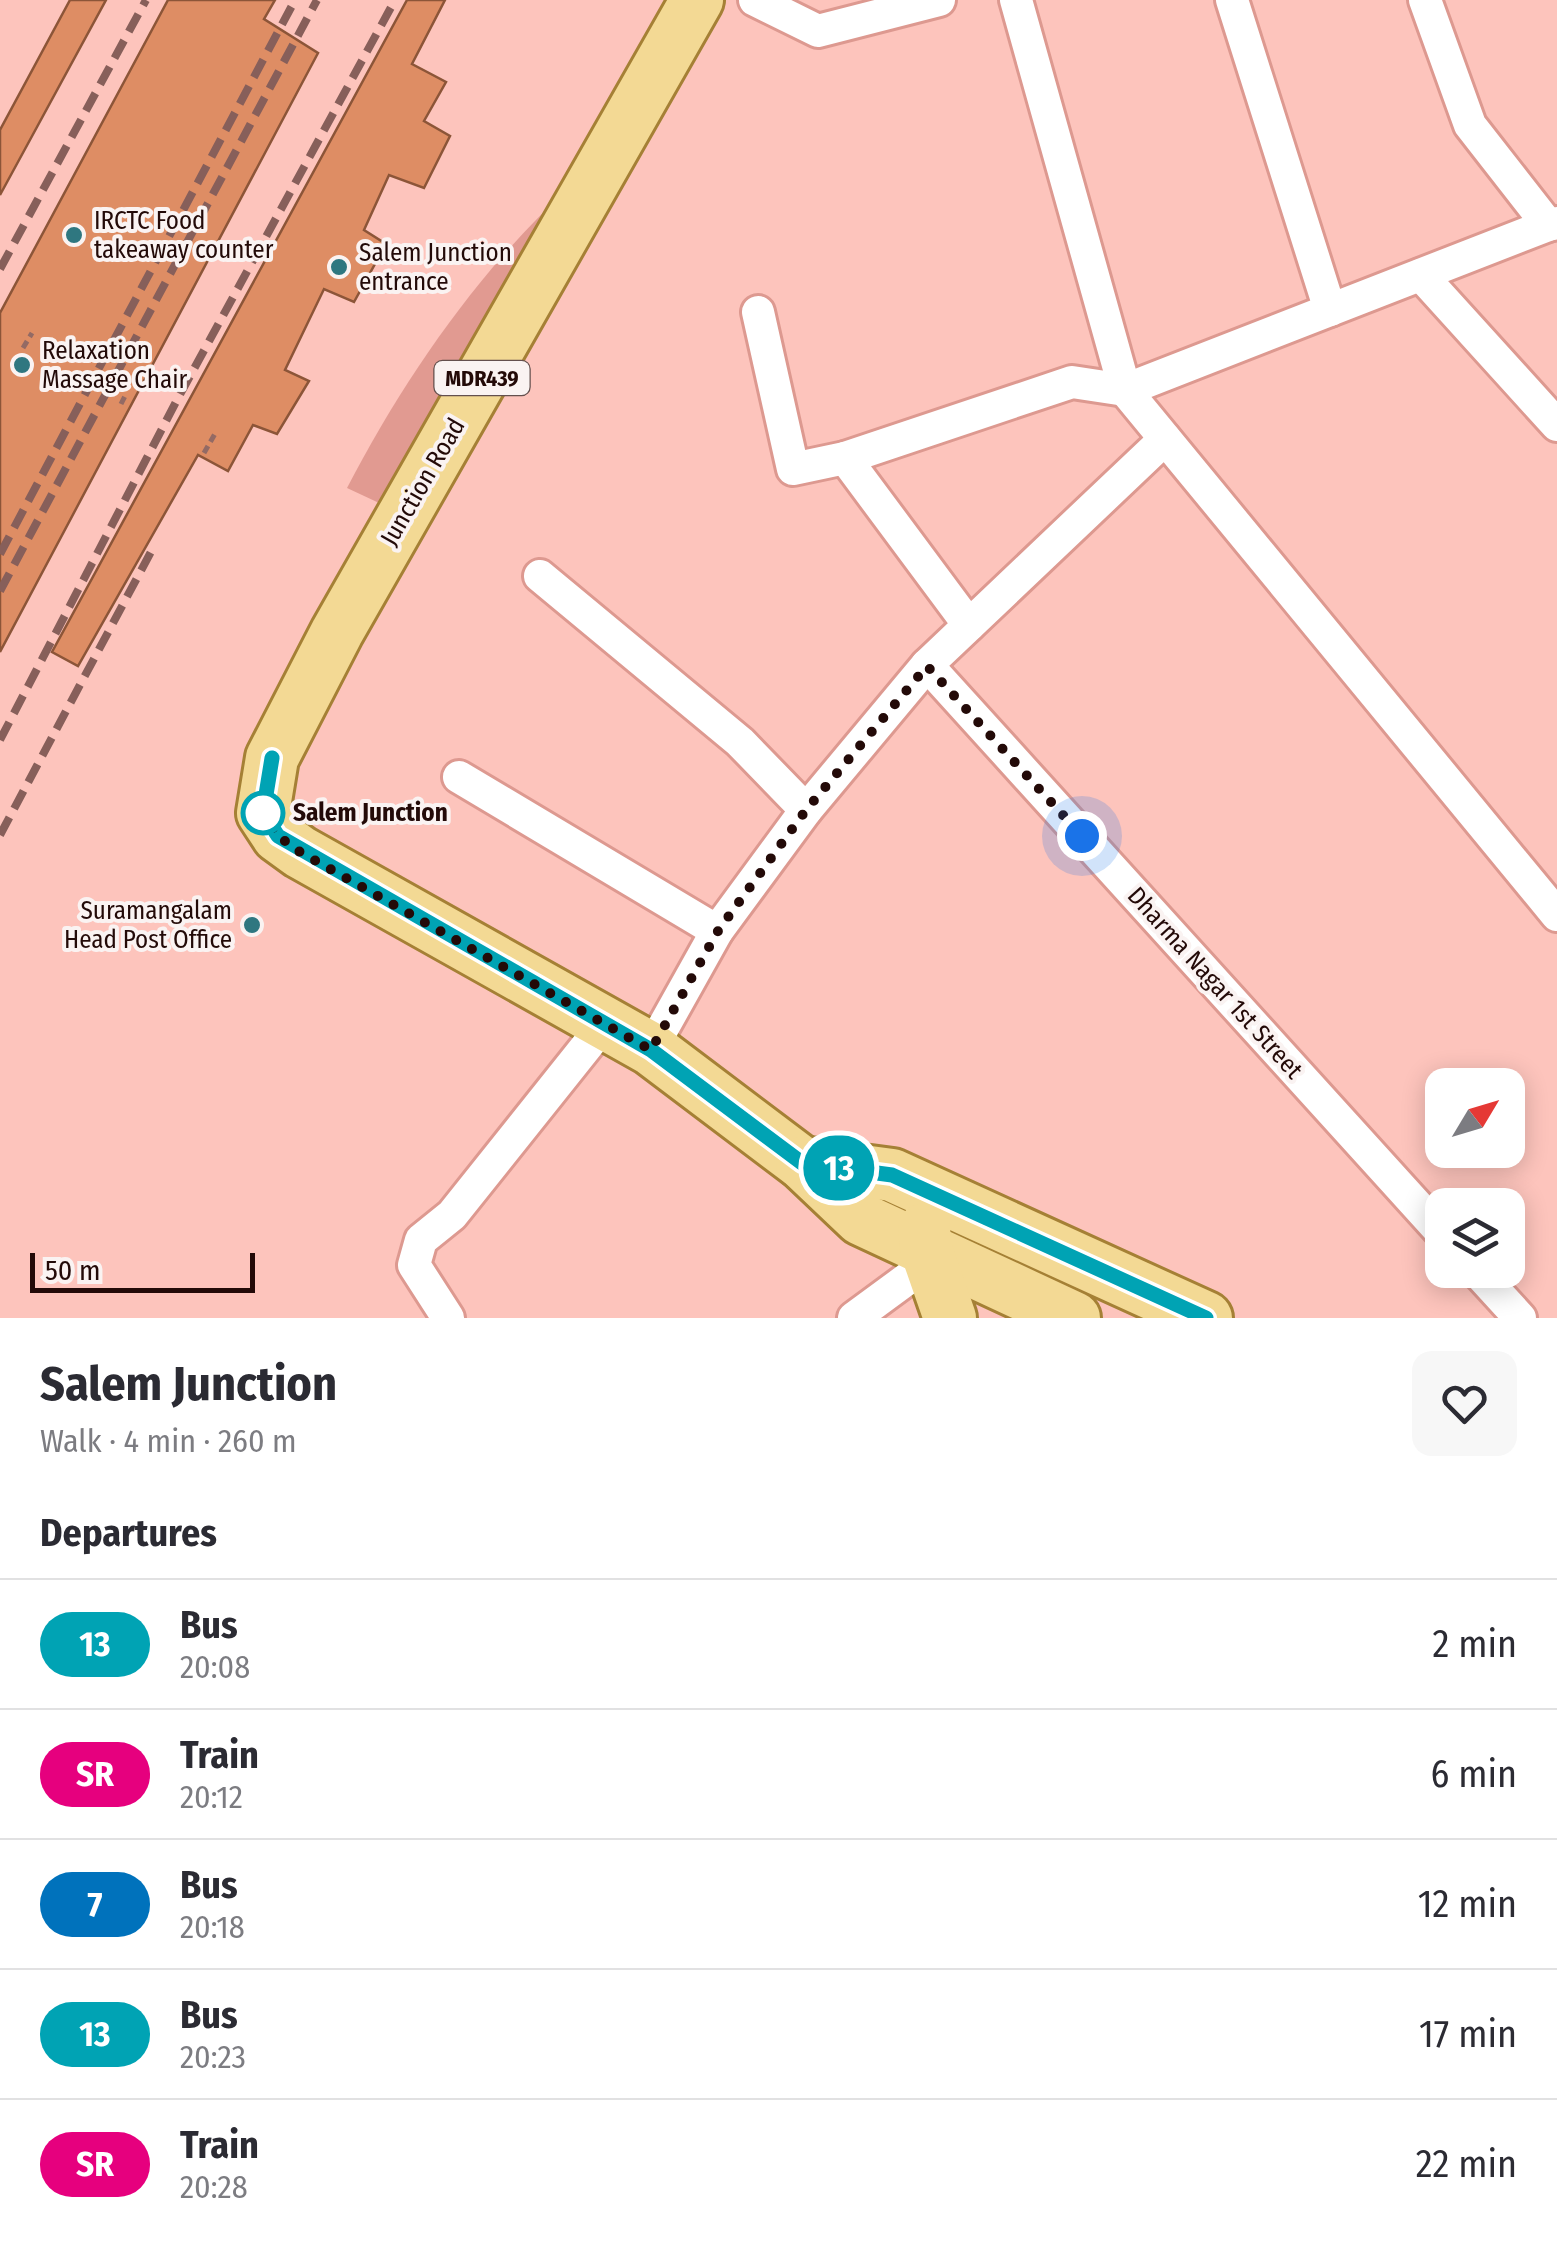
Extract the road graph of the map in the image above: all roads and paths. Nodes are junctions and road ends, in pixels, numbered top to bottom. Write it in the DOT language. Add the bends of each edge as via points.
graph roads {
  1 [pos="697,0"];
  2 [pos="755,0"];
  3 [pos="939,0"];
  4 [pos="1016,0"];
  5 [pos="1232,0"];
  6 [pos="1424,0"];
  7 [pos="1552,224"];
  8 [pos="1421,274"];
  9 [pos="1330,310"];
  10 [pos="758,312"];
  11 [pos="32,333"];
  12 [pos="23,348"];
  13 [pos="1125,390"];
  14 [pos="126,394"];
  15 [pos="121,404"];
  16 [pos="1557,424"];
  17 [pos="216,432"];
  18 [pos="1166,439"];
  19 [pos="204,452"];
  20 [pos="845,458"];
  21 [pos="540,576"];
  22 [pos="969,626"];
  23 [pos="927,666"];
  24 [pos="460,777"];
  25 [pos="806,810"];
  26 [pos="1557,915"];
  27 [pos="718,931"];
  28 [pos="606,1022"];
  29 [pos="651,1050"];
  30 [pos="802,1163"];
  31 [pos="921,1190"];
  32 [pos="968,1210"];
  33 [pos="1425,1214"];
  34 [pos="942,1260"];
  35 [pos="1492,1288"];
  36 [pos="448,1318"];
  37 [pos="854,1318"];
  38 [pos="950,1318"];
  39 [pos="987,1318"];
  40 [pos="1074,1318"];
  41 [pos="1206,1318"];
  42 [pos="1520,1318"];
  1 -- 28 [label="main road, Junction Road / MDR439" via="337,632 272,758 263,813 278,836"];
  2 -- 3 [label="street" via="818,30"];
  4 -- 13 [label="street"];
  5 -- 9 [label="street"];
  6 -- 7 [label="street" via="1470,125"];
  7 -- 8 [label="street"];
  8 -- 9 [label="street"];
  8 -- 16 [label="street"];
  9 -- 13 [label="street"];
  10 -- 20 [label="street" via="793,468"];
  11 -- 12 [label="path"];
  13 -- 18 [label="street"];
  13 -- 20 [label="street" via="1072,382"];
  14 -- 15 [label="path"];
  17 -- 19 [label="path"];
  18 -- 22 [label="street"];
  18 -- 26 [label="street"];
  20 -- 22 [label="street"];
  21 -- 25 [label="street" via="740,742"];
  22 -- 23 [label="street"];
  23 -- 25 [label="street"];
  23 -- 33 [label="street, Dharma Nagar 1st Street"];
  24 -- 27 [label="street"];
  25 -- 27 [label="street"];
  27 -- 29 [label="street"];
  28 -- 29 [label="main road, Junction Road"];
  28 -- 36 [label="street" via="452,1215 421,1240 414,1265"];
  29 -- 30 [label="main road, Junction Road"];
  30 -- 31 [label="main road" via="892,1175"];
  30 -- 34 [label="main road, Junction Road" via="861,1219"];
  31 -- 32 [label="main road"];
  31 -- 34 [label="main road"];
  32 -- 34 [label="main road"];
  32 -- 41 [label="main road"];
  34 -- 37 [label="street"];
  34 -- 38 [label="main road"];
  34 -- 39 [label="main road"];
  34 -- 40 [label="main road, Junction Road"];
  35 -- 42 [label="street"];
}
